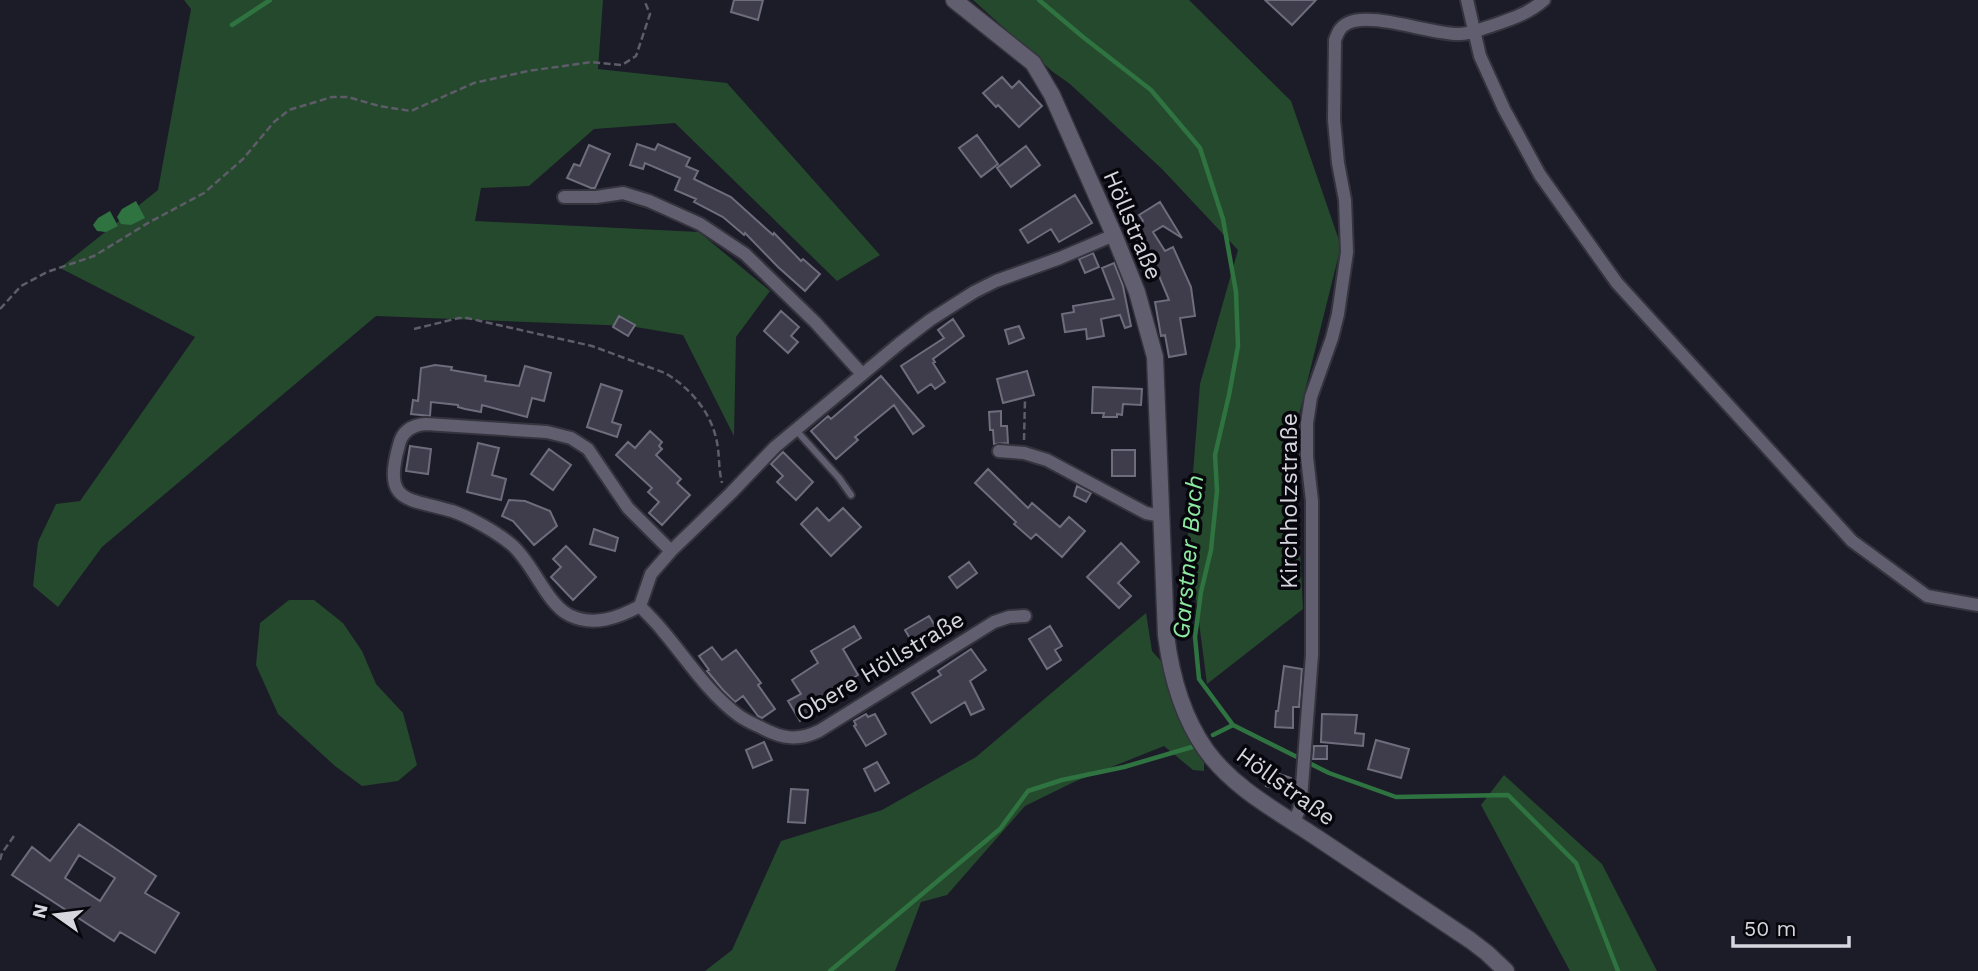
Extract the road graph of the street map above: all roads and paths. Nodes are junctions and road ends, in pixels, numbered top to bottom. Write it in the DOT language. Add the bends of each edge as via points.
graph roads {
  1 [pos="644,0"];
  2 [pos="954,0"];
  3 [pos="1467,0"];
  4 [pos="1544,0"];
  5 [pos="1473,33"];
  6 [pos="564,197"];
  7 [pos="1114,235"];
  8 [pos="0,309"];
  9 [pos="414,330"];
  10 [pos="862,374"];
  11 [pos="1025,399"];
  12 [pos="795,429"];
  13 [pos="999,451"];
  14 [pos="1024,453"];
  15 [pos="731,494"];
  16 [pos="851,495"];
  17 [pos="1161,516"];
  18 [pos="671,551"];
  19 [pos="1978,605"];
  20 [pos="640,606"];
  21 [pos="1025,616"];
  22 [pos="1294,822"];
  23 [pos="14,836"];
  24 [pos="0,860"];
  25 [pos="1506,971"];
  1 -- 8 [label="path" via="650,14 636,56 622,65 591,62 528,71 474,83 411,111 348,97 289,110 204,193 94,256 21,286"];
  2 -- 7 [label="street, Höllstraße" via="1042,76"];
  3 -- 5 [label="street"];
  4 -- 5 [label="street" via="1512,20"];
  5 -- 19 [label="street" via="1489,78 1540,175 1617,283 1852,541 1927,596"];
  5 -- 22 [label="street, Kirchholzstraße" via="1449,34 1357,20 1343,26 1335,40 1334,120 1347,252 1338,314 1307,423 1312,655 1303,782"];
  6 -- 10 [label="street" via="623,193 700,224 745,254"];
  7 -- 10 [label="street" via="974,292"];
  7 -- 17 [label="street, Höllstraße" via="1137,292 1155,357"];
  9 -- 15 [label="path" via="467,318 592,346 665,373 688,391 707,415 716,438 721,481"];
  10 -- 12 [label="street"];
  11 -- 14 [label="path"];
  12 -- 15 [label="street"];
  12 -- 16 [label="lane"];
  13 -- 14 [label="street"];
  14 -- 17 [label="street" via="1146,513"];
  15 -- 18 [label="street"];
  17 -- 22 [label="street, Höllstraße" via="1168,656 1188,718 1219,766 1261,802"];
  18 -- 20 [label="street" via="651,574"];
  18 -- 20 [label="street" via="628,508 588,449 571,438 547,432 426,424 412,427 402,436 393,473 403,496 457,513 511,543 563,611 578,618 603,620"];
  20 -- 21 [label="street, Obere Höllstraße" via="730,709 770,732 793,738 819,730 994,622"];
  22 -- 25 [label="street, Höllstraße" via="1470,940"];
  23 -- 24 [label="path"];
}
